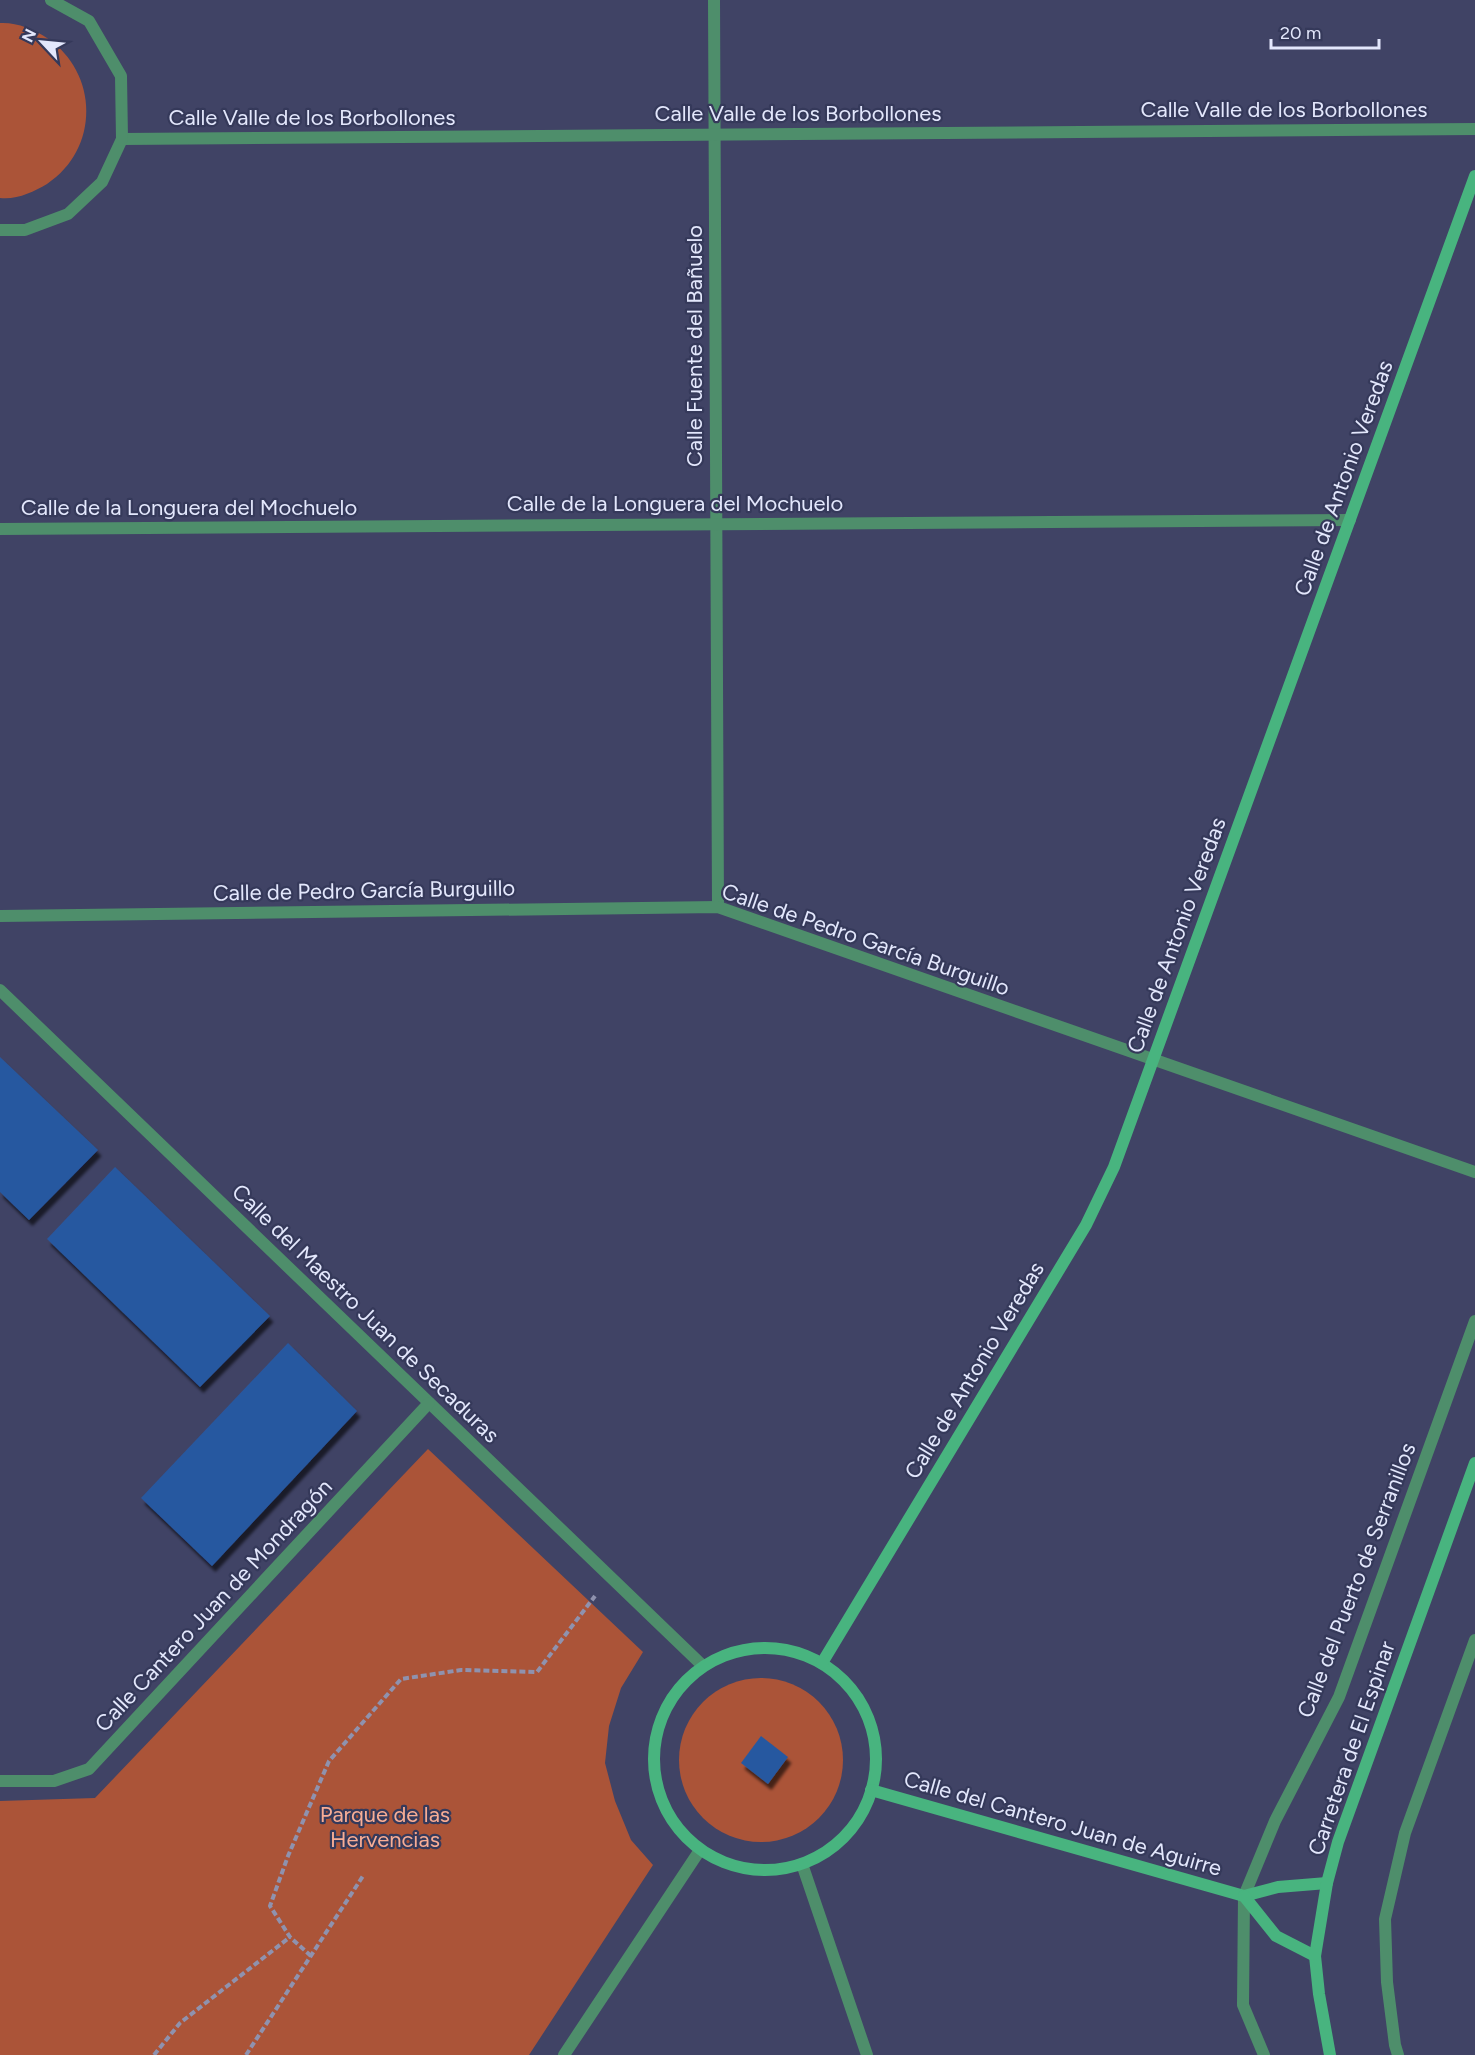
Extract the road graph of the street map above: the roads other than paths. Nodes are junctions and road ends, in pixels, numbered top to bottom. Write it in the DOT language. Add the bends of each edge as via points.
graph roads {
  1 [pos="51,0"];
  2 [pos="714,0"];
  3 [pos="1475,129"];
  4 [pos="714,135"];
  5 [pos="122,139"];
  6 [pos="1475,176"];
  7 [pos="0,230"];
  8 [pos="1350,520"];
  9 [pos="716,524"];
  10 [pos="0,529"];
  11 [pos="718,907"];
  12 [pos="0,916"];
  13 [pos="0,990"];
  14 [pos="1153,1060"];
  15 [pos="1475,1172"];
  16 [pos="1475,1321"];
  17 [pos="429,1403"];
  18 [pos="1475,1463"];
  19 [pos="1475,1640"];
  20 [pos="822,1663"];
  21 [pos="702,1666"];
  22 [pos="0,1781"];
  23 [pos="872,1790"];
  24 [pos="699,1850"];
  25 [pos="802,1863"];
  26 [pos="1328,1883"];
  27 [pos="1244,1896"];
  28 [pos="1315,1956"];
  29 [pos="564,2055"];
  30 [pos="867,2055"];
  31 [pos="1264,2055"];
  32 [pos="1330,2055"];
  33 [pos="1398,2055"];
  1 -- 5 [label="street" via="89,21 122,76"];
  2 -- 4 [label="street, Calle Fuente del Bañuelo"];
  3 -- 4 [label="street, Calle Valle de los Borbollones"];
  4 -- 5 [label="street, Calle Valle de los Borbollones"];
  4 -- 9 [label="street, Calle Fuente del Bañuelo"];
  5 -- 7 [label="street" via="102,182 68,214 25,230"];
  6 -- 8 [label="street, Calle de Antonio Veredas"];
  8 -- 9 [label="street, Calle de la Longuera del Mochuelo"];
  8 -- 14 [label="street, Calle de Antonio Veredas"];
  9 -- 10 [label="street, Calle de la Longuera del Mochuelo"];
  9 -- 11 [label="street, Calle Fuente del Bañuelo"];
  11 -- 12 [label="street, Calle de Pedro García Burguillo"];
  11 -- 14 [label="street, Calle de Pedro García Burguillo"];
  13 -- 17 [label="street, Calle del Maestro Juan de Secaduras"];
  14 -- 15 [label="street, Calle de Pedro García Burguillo"];
  14 -- 20 [label="street, Calle de Antonio Veredas" via="1114,1167 1086,1225"];
  16 -- 27 [label="street, Calle del Puerto de Serranillos" via="1339,1697 1275,1821"];
  17 -- 21 [label="street, Calle del Maestro Juan de Secaduras"];
  17 -- 22 [label="street, Calle Cantero Juan de Mondragón" via="89,1769 54,1781"];
  18 -- 26 [label="street, Carretera de El Espinar" via="1338,1842"];
  19 -- 33 [label="street" via="1405,1833 1385,1919 1388,1982"];
  20 -- 21 [label="street" via="793,1651 762,1647 731,1652"];
  20 -- 23 [label="street" via="850,1687 868,1718 876,1754"];
  21 -- 24 [label="street" via="676,1691 659,1722 653,1757 658,1792 675,1824"];
  23 -- 25 [label="street" via="856,1822 832,1847"];
  23 -- 27 [label="street, Calle del Cantero Juan de Aguirre"];
  24 -- 25 [label="street" via="732,1865 767,1870"];
  24 -- 29 [label="street"];
  25 -- 30 [label="street"];
  26 -- 27 [label="street, Calle del Cantero Juan de Aguirre" via="1278,1887"];
  26 -- 28 [label="street, Carretera de El Espinar"];
  27 -- 28 [label="street, Calle del Cantero Juan de Aguirre" via="1276,1936"];
  27 -- 31 [label="street, Calle del Puerto de Serranillos" via="1243,2005"];
  28 -- 32 [label="street, Carretera de El Espinar"];
}
